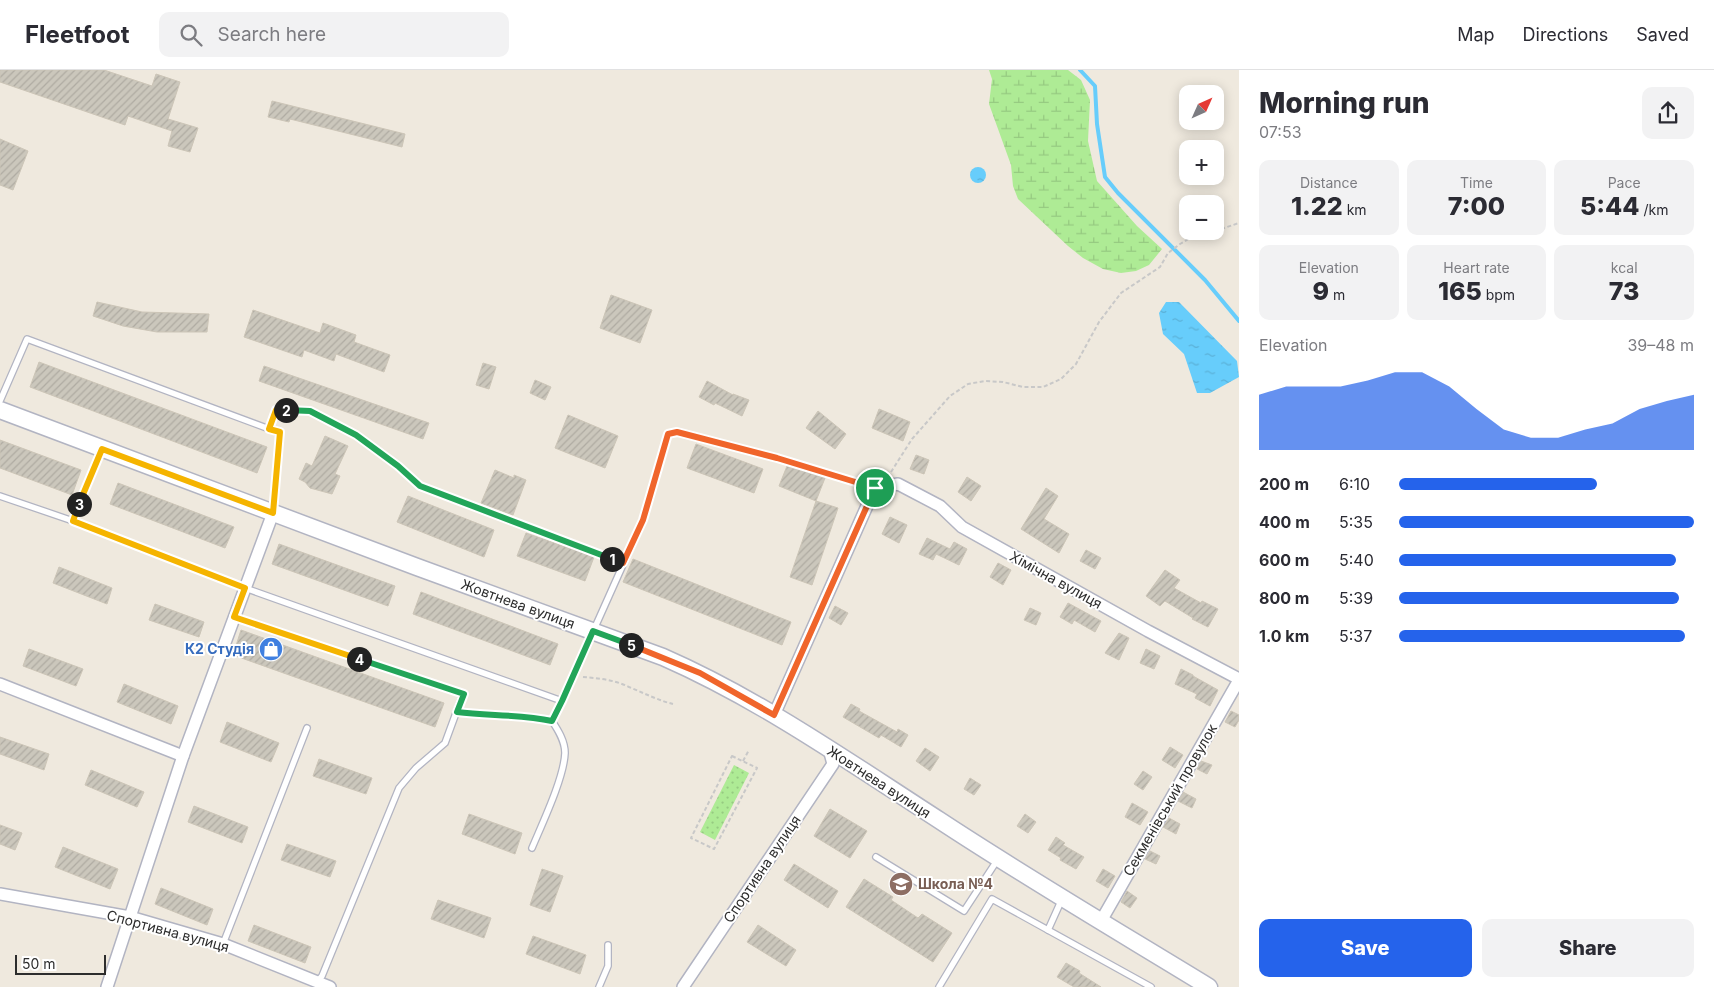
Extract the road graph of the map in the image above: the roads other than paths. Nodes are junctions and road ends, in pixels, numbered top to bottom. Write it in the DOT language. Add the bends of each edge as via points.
graph roads {
  1 [pos="0,401"];
  2 [pos="0,410"];
  3 [pos="269,429"];
  4 [pos="102,449"];
  5 [pos="878,488"];
  6 [pos="0,496"];
  7 [pos="273,513"];
  8 [pos="73,521"];
  9 [pos="623,563"];
  10 [pos="245,588"];
  11 [pos="234,617"];
  12 [pos="593,631"];
  13 [pos="1239,679"];
  14 [pos="0,684"];
  15 [pos="562,701"];
  16 [pos="457,712"];
  17 [pos="774,715"];
  18 [pos="552,721"];
  19 [pos="307,728"];
  20 [pos="829,749"];
  21 [pos="183,756"];
  22 [pos="532,848"];
  23 [pos="876,857"];
  24 [pos="999,858"];
  25 [pos="0,894"];
  26 [pos="1063,897"];
  27 [pos="130,917"];
  28 [pos="1101,921"];
  29 [pos="1048,930"];
  30 [pos="223,944"];
  31 [pos="608,945"];
  32 [pos="318,981"];
  33 [pos="1192,983"];
  34 [pos="107,987"];
  35 [pos="330,987"];
  36 [pos="600,987"];
  37 [pos="683,987"];
  38 [pos="939,987"];
  39 [pos="1150,987"];
  40 [pos="1209,987"];
  1 -- 3 [label="lane" via="27,339"];
  2 -- 4 [label="main road, Жовтнева вулиця"];
  3 -- 7 [label="lane" via="280,432"];
  3 -- 9 [label="lane" via="276,410 310,411 356,435 420,486"];
  4 -- 7 [label="main road, Жовтнева вулиця"];
  4 -- 8 [label="lane"];
  5 -- 9 [label="lane" via="768,455 677,432 668,434 643,520"];
  5 -- 13 [label="street, Хімічна вулиця" via="898,484 940,506 962,527"];
  5 -- 17 [label="street"];
  6 -- 8 [label="lane"];
  7 -- 10 [label="street"];
  7 -- 12 [label="main road, Жовтнева вулиця"];
  8 -- 10 [label="lane"];
  9 -- 12 [label="lane"];
  10 -- 11 [label="street"];
  10 -- 15 [label="lane"];
  11 -- 16 [label="lane" via="464,694"];
  11 -- 21 [label="street"];
  12 -- 15 [label="lane"];
  12 -- 17 [label="main road, Жовтнева вулиця" via="700,673"];
  13 -- 28 [label="street, Секменівський провулок"];
  14 -- 21 [label="street"];
  15 -- 18 [label="lane"];
  16 -- 18 [label="lane"];
  16 -- 32 [label="lane" via="446,742 399,788"];
  17 -- 20 [label="main road, Жовтнева вулиця"];
  18 -- 22 [label="lane" via="560,733 565,751"];
  19 -- 30 [label="lane"];
  20 -- 24 [label="main road, Жовтнева вулиця"];
  20 -- 37 [label="street, Спортивна вулиця" via="833,764"];
  21 -- 27 [label="street"];
  23 -- 24 [label="lane" via="964,911"];
  24 -- 26 [label="main road, Жовтнева вулиця"];
  25 -- 27 [label="street, Спортивна вулиця"];
  26 -- 28 [label="main road, Жовтнева вулиця"];
  26 -- 29 [label="lane"];
  27 -- 30 [label="street, Спортивна вулиця"];
  27 -- 34 [label="street"];
  28 -- 33 [label="main road, Жовтнева вулиця"];
  29 -- 38 [label="lane" via="992,899"];
  29 -- 39 [label="lane"];
  30 -- 32 [label="street, Спортивна вулиця"];
  31 -- 36 [label="lane" via="608,966"];
  32 -- 35 [label="street, Спортивна вулиця"];
  33 -- 40 [label="main road, Жовтнева вулиця"];
}
